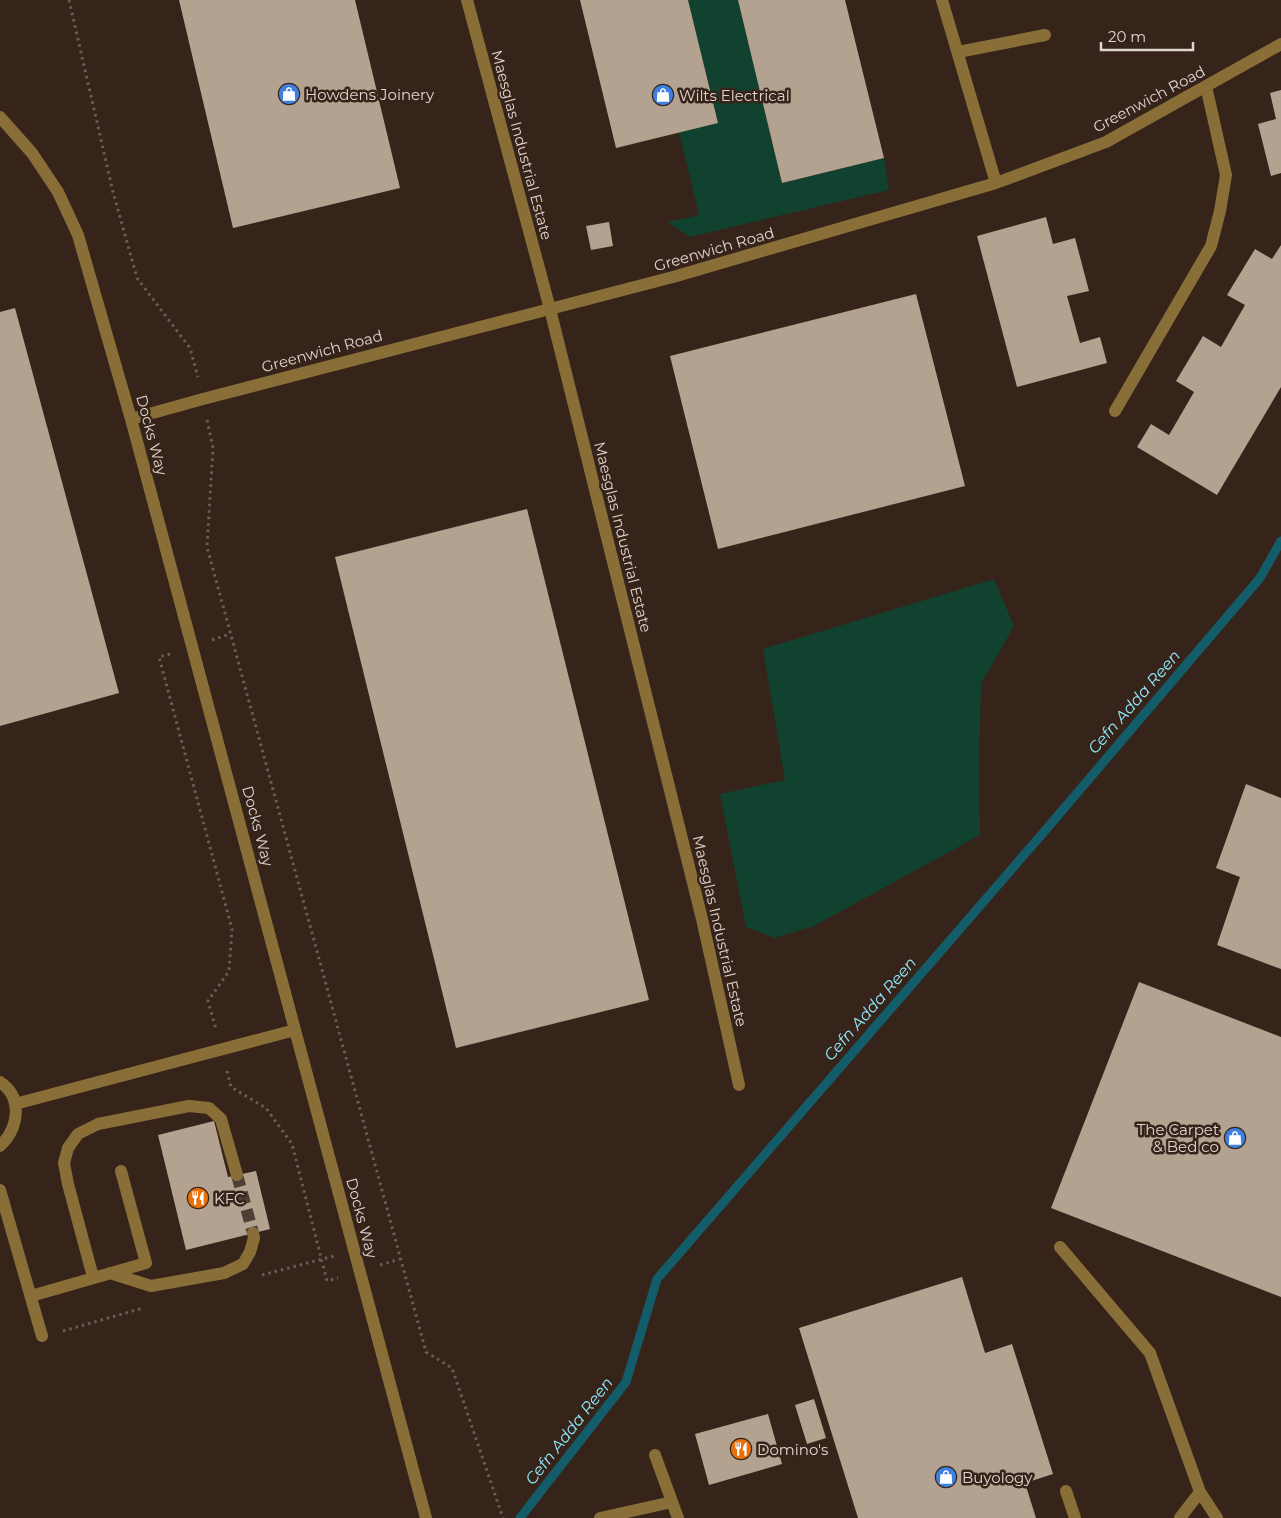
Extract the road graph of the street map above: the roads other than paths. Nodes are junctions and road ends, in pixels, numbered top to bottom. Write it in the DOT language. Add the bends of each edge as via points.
graph roads {
  1 [pos="467,0"];
  2 [pos="942,0"];
  3 [pos="1044,35"];
  4 [pos="1281,44"];
  5 [pos="958,52"];
  6 [pos="1206,86"];
  7 [pos="0,117"];
  8 [pos="0,126"];
  9 [pos="32,153"];
  10 [pos="996,183"];
  11 [pos="550,309"];
  12 [pos="1115,411"];
  13 [pos="131,419"];
  14 [pos="295,1030"];
  15 [pos="0,1082"];
  16 [pos="740,1085"];
  17 [pos="15,1104"];
  18 [pos="0,1146"];
  19 [pos="121,1171"];
  20 [pos="237,1175"];
  21 [pos="0,1190"];
  22 [pos="253,1233"];
  23 [pos="1060,1246"];
  24 [pos="110,1273"];
  25 [pos="93,1277"];
  26 [pos="31,1296"];
  27 [pos="42,1336"];
  28 [pos="655,1455"];
  29 [pos="1066,1491"];
  30 [pos="1200,1492"];
  31 [pos="672,1502"];
  32 [pos="426,1518"];
  33 [pos="600,1518"];
  34 [pos="678,1518"];
  35 [pos="1075,1518"];
  36 [pos="1180,1518"];
  37 [pos="1217,1518"];
  1 -- 11 [label="street, Maesglas Industrial Estate"];
  2 -- 5 [label="street"];
  3 -- 5 [label="street"];
  4 -- 6 [label="street, Greenwich Road"];
  5 -- 10 [label="street"];
  6 -- 10 [label="street, Greenwich Road" via="1106,142"];
  6 -- 12 [label="street" via="1226,175 1211,246"];
  7 -- 9 [label="street, Docks Way"];
  8 -- 9 [label="street, Docks Way"];
  9 -- 13 [label="street, Docks Way" via="58,192 78,235"];
  10 -- 11 [label="street, Greenwich Road" via="683,275"];
  11 -- 13 [label="street, Greenwich Road"];
  11 -- 16 [label="street, Maesglas Industrial Estate" via="702,919"];
  13 -- 14 [label="street, Docks Way"];
  14 -- 17 [label="street"];
  14 -- 32 [label="street, Docks Way"];
  15 -- 17 [label="street"];
  17 -- 18 [label="street" via="14,1128"];
  19 -- 24 [label="street" via="146,1263"];
  20 -- 25 [label="street" via="221,1119 209,1108 189,1106 98,1124 78,1134 68,1148 64,1163"];
  21 -- 26 [label="street"];
  22 -- 24 [label="street" via="244,1264 224,1273 152,1286"];
  23 -- 30 [label="street" via="1150,1353"];
  24 -- 25 [label="street"];
  25 -- 26 [label="street"];
  26 -- 27 [label="street"];
  28 -- 31 [label="street"];
  29 -- 35 [label="street"];
  30 -- 36 [label="street"];
  30 -- 37 [label="street"];
  31 -- 33 [label="street"];
  31 -- 34 [label="street"];
}
